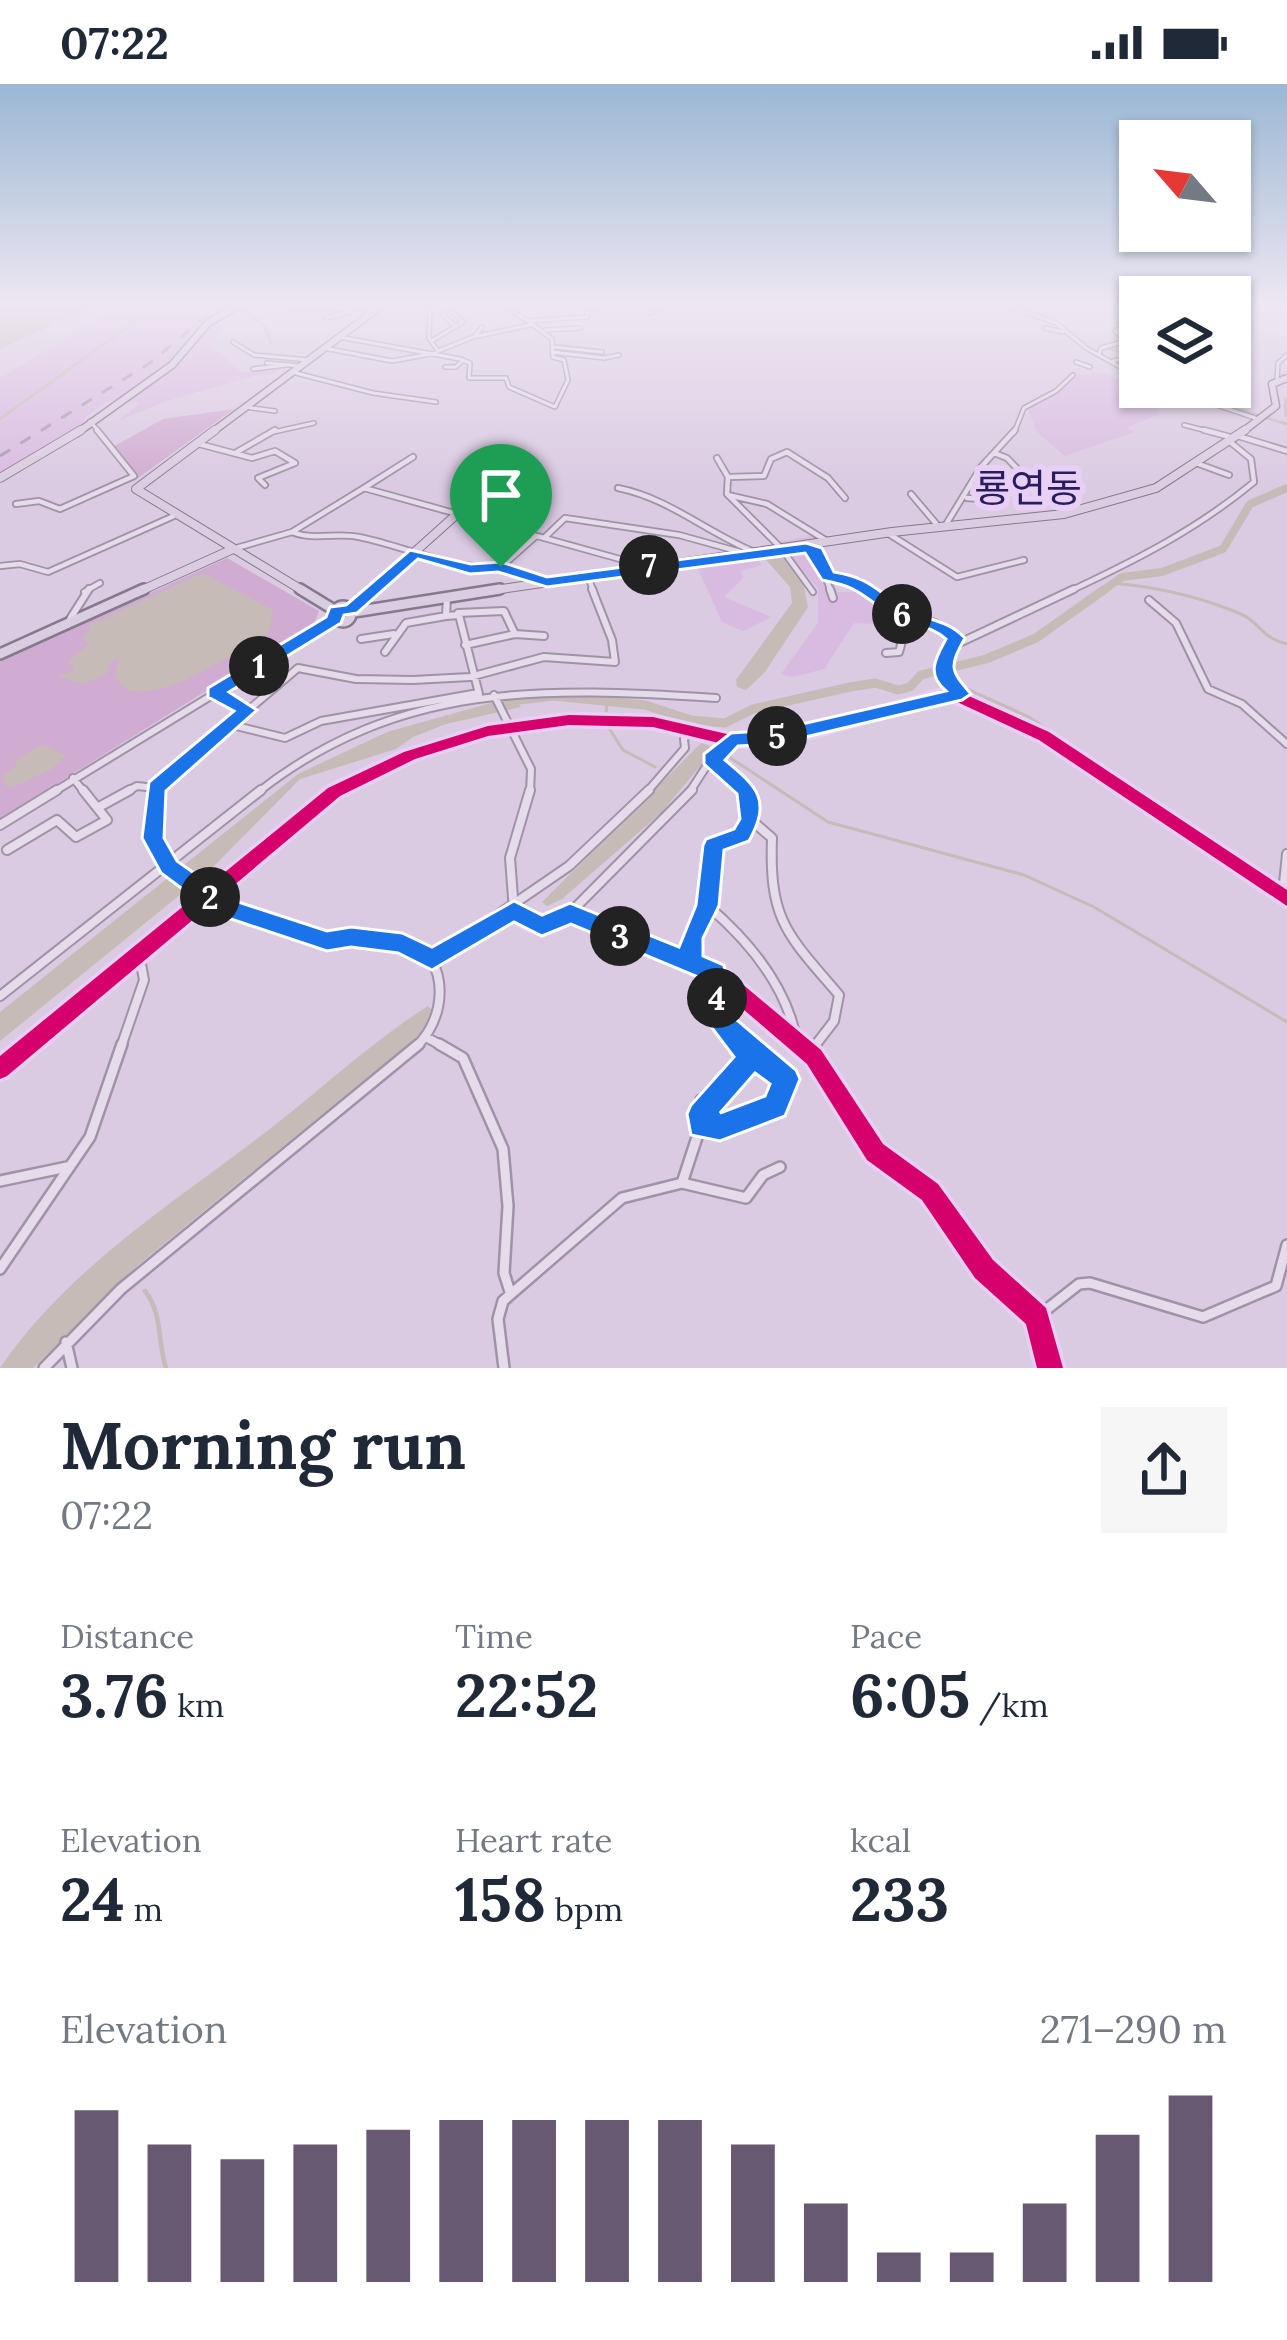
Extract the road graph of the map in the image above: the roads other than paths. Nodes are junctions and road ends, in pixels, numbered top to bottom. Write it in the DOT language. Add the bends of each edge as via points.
graph roads {
  1 [pos="170,366"];
  2 [pos="278,366"];
  3 [pos="300,366"];
  4 [pos="457,366"];
  5 [pos="472,366"];
  6 [pos="565,366"];
  7 [pos="1087,366"];
  8 [pos="1278,366"];
  9 [pos="445,367"];
  10 [pos="1090,367"];
  11 [pos="253,369"];
  12 [pos="289,369"];
  13 [pos="1073,375"];
  14 [pos="1287,378"];
  15 [pos="1277,380"];
  16 [pos="436,402"];
  17 [pos="244,407"];
  18 [pos="1229,408"];
  19 [pos="275,411"];
  20 [pos="1263,419"];
  21 [pos="90,421"];
  22 [pos="314,422"];
  23 [pos="1184,425"];
  24 [pos="1234,438"];
  25 [pos="195,444"];
  26 [pos="1287,451"];
  27 [pos="237,452"];
  28 [pos="994,453"];
  29 [pos="412,457"];
  30 [pos="717,458"];
  31 [pos="1196,463"];
  32 [pos="134,476"];
  33 [pos="1229,476"];
  34 [pos="728,477"];
  35 [pos="0,478"];
  36 [pos="1028,481"];
  37 [pos="141,482"];
  38 [pos="265,485"];
  39 [pos="364,488"];
  40 [pos="618,488"];
  41 [pos="485,490"];
  42 [pos="911,494"];
  43 [pos="728,495"];
  44 [pos="845,498"];
  45 [pos="967,498"];
  46 [pos="1006,501"];
  47 [pos="16,504"];
  48 [pos="457,514"];
  49 [pos="176,515"];
  50 [pos="942,526"];
  51 [pos="292,532"];
  52 [pos="886,533"];
  53 [pos="540,537"];
  54 [pos="714,537"];
  55 [pos="827,542"];
  56 [pos="780,548"];
  57 [pos="232,549"];
  58 [pos="416,553"];
  59 [pos="752,553"];
  60 [pos="1024,560"];
  61 [pos="0,566"];
  62 [pos="645,566"];
  63 [pos="501,567"];
  64 [pos="587,575"];
  65 [pos="827,576"];
  66 [pos="547,582"];
  67 [pos="100,583"];
  68 [pos="813,592"];
  69 [pos="447,597"];
  70 [pos="833,598"];
  71 [pos="1149,600"];
  72 [pos="353,611"];
  73 [pos="901,614"];
  74 [pos="335,615"];
  75 [pos="459,615"];
  76 [pos="446,616"];
  77 [pos="69,623"];
  78 [pos="394,634"];
  79 [pos="515,634"];
  80 [pos="544,636"];
  81 [pos="361,639"];
  82 [pos="465,645"];
  83 [pos="953,646"];
  84 [pos="386,652"];
  85 [pos="886,653"];
  86 [pos="0,654"];
  87 [pos="473,676"];
  88 [pos="214,693"];
  89 [pos="480,695"];
  90 [pos="494,695"];
  91 [pos="957,696"];
  92 [pos="716,698"];
  93 [pos="248,710"];
  94 [pos="506,724"];
  95 [pos="231,725"];
  96 [pos="692,730"];
  97 [pos="731,740"];
  98 [pos="1287,744"];
  99 [pos="711,759"];
  100 [pos="73,778"];
  101 [pos="156,788"];
  102 [pos="99,808"];
  103 [pos="750,819"];
  104 [pos="0,825"];
  105 [pos="7,850"];
  106 [pos="1287,854"];
  107 [pos="168,866"];
  108 [pos="1271,888"];
  109 [pos="205,892"];
  110 [pos="1287,899"];
  111 [pos="708,906"];
  112 [pos="514,910"];
  113 [pos="570,913"];
  114 [pos="432,959"];
  115 [pos="129,960"];
  116 [pos="691,962"];
  117 [pos="715,973"];
  118 [pos="0,996"];
  119 [pos="426,1037"];
  120 [pos="797,1042"];
  121 [pos="810,1053"];
  122 [pos="753,1055"];
  123 [pos="0,1069"];
  124 [pos="701,1100"];
  125 [pos="701,1120"];
  126 [pos="70,1166"];
  127 [pos="780,1167"];
  128 [pos="0,1181"];
  129 [pos="682,1183"];
  130 [pos="1287,1245"];
  131 [pos="0,1269"];
  132 [pos="510,1292"];
  133 [pos="1037,1317"];
  134 [pos="66,1342"];
  135 [pos="44,1368"];
  136 [pos="72,1368"];
  137 [pos="504,1368"];
  138 [pos="1050,1368"];
  1 -- 21 [label="main road"];
  2 -- 12 [label="street"];
  3 -- 12 [label="main road"];
  4 -- 9 [label="street"];
  5 -- 6 [label="street" via="467,377 506,378 508,387 555,407 568,378"];
  7 -- 10 [label="street"];
  8 -- 15 [label="street"];
  11 -- 12 [label="street"];
  12 -- 16 [label="street"];
  12 -- 17 [label="main road"];
  13 -- 28 [label="street" via="1023,407 1014,435"];
  14 -- 15 [label="main road"];
  15 -- 20 [label="main road" via="1276,406"];
  17 -- 19 [label="street"];
  17 -- 25 [label="main road"];
  18 -- 20 [label="street"];
  20 -- 24 [label="main road"];
  21 -- 32 [label="street"];
  21 -- 35 [label="main road"];
  22 -- 27 [label="street" via="298,419"];
  23 -- 24 [label="street"];
  24 -- 26 [label="street"];
  24 -- 31 [label="main road"];
  24 -- 83 [label="street" via="1251,459 1254,482 1211,518 1143,559"];
  25 -- 27 [label="street"];
  25 -- 37 [label="main road"];
  27 -- 38 [label="street" via="253,458 274,451 295,463 258,478"];
  28 -- 36 [label="street"];
  28 -- 45 [label="street" via="973,474"];
  29 -- 39 [label="street"];
  30 -- 34 [label="street"];
  31 -- 33 [label="street"];
  31 -- 50 [label="main road" via="1145,493 1075,512"];
  32 -- 37 [label="street"];
  32 -- 47 [label="street" via="60,509"];
  34 -- 43 [label="street"];
  34 -- 44 [label="street" via="764,476 771,459 788,452"];
  37 -- 49 [label="main road" via="136,491"];
  39 -- 48 [label="street"];
  39 -- 51 [label="street"];
  40 -- 54 [label="street" via="654,495"];
  41 -- 48 [label="main road"];
  42 -- 50 [label="street"];
  43 -- 55 [label="street" via="790,514"];
  43 -- 56 [label="street"];
  45 -- 46 [label="street"];
  45 -- 50 [label="street"];
  48 -- 53 [label="street"];
  48 -- 58 [label="main road"];
  49 -- 57 [label="main road"];
  49 -- 61 [label="street" via="48,572"];
  50 -- 52 [label="main road"];
  51 -- 57 [label="street"];
  51 -- 58 [label="street" via="354,535"];
  52 -- 55 [label="main road"];
  52 -- 60 [label="street" via="957,577"];
  53 -- 54 [label="street" via="565,518"];
  53 -- 62 [label="street"];
  53 -- 63 [label="street"];
  54 -- 59 [label="street"];
  55 -- 56 [label="main road"];
  56 -- 59 [label="main road"];
  56 -- 65 [label="street" via="816,551"];
  56 -- 68 [label="street"];
  57 -- 74 [label="main road"];
  57 -- 77 [label="main road"];
  58 -- 63 [label="street" via="470,569"];
  58 -- 72 [label="main road"];
  59 -- 62 [label="main road"];
  62 -- 64 [label="main road"];
  63 -- 66 [label="street"];
  64 -- 66 [label="main road"];
  64 -- 87 [label="street" via="615,662 544,657"];
  65 -- 70 [label="street"];
  65 -- 73 [label="street" via="861,582"];
  66 -- 69 [label="main road"];
  67 -- 77 [label="street" via="84,592"];
  69 -- 72 [label="main road"];
  69 -- 76 [label="street"];
  71 -- 98 [label="street" via="1176,623 1208,689 1242,704"];
  72 -- 74 [label="main road"];
  73 -- 83 [label="street" via="943,626 956,638"];
  73 -- 85 [label="street" via="904,644"];
  74 -- 88 [label="street"];
  75 -- 76 [label="street"];
  75 -- 79 [label="street" via="504,610"];
  75 -- 82 [label="street"];
  76 -- 78 [label="street" via="411,621"];
  77 -- 86 [label="main road"];
  78 -- 81 [label="street"];
  78 -- 84 [label="street"];
  79 -- 80 [label="street"];
  79 -- 82 [label="street"];
  82 -- 87 [label="street"];
  83 -- 91 [label="street" via="941,664 944,680 962,691"];
  87 -- 89 [label="street"];
  87 -- 93 [label="street" via="356,679 298,668"];
  88 -- 93 [label="street"];
  88 -- 100 [label="street"];
  89 -- 90 [label="street"];
  89 -- 95 [label="street" via="321,721 285,738"];
  89 -- 107 [label="street" via="303,760"];
  90 -- 92 [label="street"];
  90 -- 94 [label="street"];
  91 -- 97 [label="street"];
  91 -- 108 [label="street" via="1044,736"];
  93 -- 95 [label="street"];
  94 -- 96 [label="street" via="574,718"];
  94 -- 109 [label="street" via="375,769"];
  94 -- 112 [label="street" via="532,778 510,858"];
  95 -- 101 [label="street"];
  96 -- 97 [label="street"];
  96 -- 112 [label="street" via="634,806"];
  97 -- 99 [label="street"];
  99 -- 103 [label="street" via="748,791"];
  99 -- 113 [label="street" via="692,789"];
  100 -- 102 [label="street"];
  100 -- 104 [label="street"];
  101 -- 102 [label="street" via="137,785"];
  101 -- 107 [label="street" via="153,838"];
  102 -- 105 [label="street" via="106,820 76,837 57,820"];
  103 -- 111 [label="street" via="742,835 714,845"];
  103 -- 121 [label="street" via="772,838 770,890 791,939 839,995 835,1021"];
  106 -- 108 [label="street" via="1284,883"];
  107 -- 109 [label="street"];
  107 -- 118 [label="street"];
  108 -- 110 [label="street"];
  109 -- 114 [label="street" via="224,907 327,941 402,943"];
  109 -- 115 [label="street"];
  111 -- 116 [label="street" via="691,937"];
  111 -- 120 [label="street" via="789,1002"];
  112 -- 113 [label="street" via="542,926"];
  112 -- 114 [label="street"];
  113 -- 116 [label="street"];
  114 -- 119 [label="street" via="442,978 439,1012"];
  115 -- 123 [label="street"];
  115 -- 126 [label="street" via="141,964 144,980 90,1137"];
  116 -- 117 [label="street"];
  117 -- 120 [label="street"];
  117 -- 122 [label="street" via="718,1020"];
  119 -- 132 [label="street" via="463,1058 503,1149"];
  119 -- 134 [label="street"];
  120 -- 121 [label="street"];
  121 -- 133 [label="street" via="875,1152 930,1192 984,1269"];
  122 -- 125 [label="street"];
  122 -- 125 [label="street" via="786,1079 775,1106 720,1127"];
  124 -- 125 [label="street"];
  125 -- 129 [label="street"];
  126 -- 128 [label="street"];
  126 -- 131 [label="street"];
  127 -- 129 [label="street" via="746,1198"];
  129 -- 132 [label="street" via="615,1202"];
  130 -- 133 [label="street" via="1276,1286 1212,1315 1090,1283"];
  132 -- 137 [label="street" via="498,1319"];
  133 -- 138 [label="street"];
  134 -- 135 [label="street"];
  134 -- 136 [label="street"];
}
